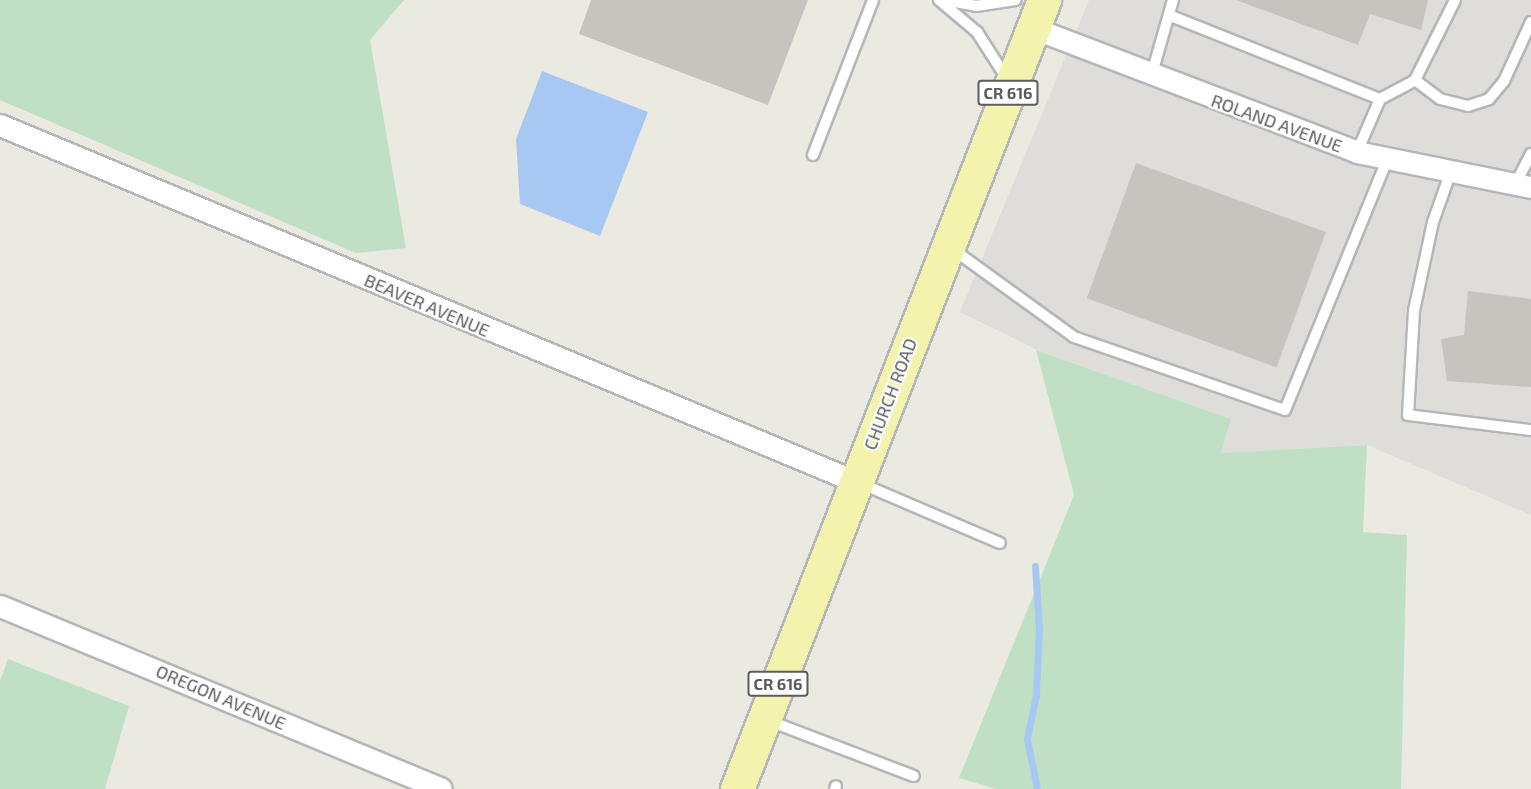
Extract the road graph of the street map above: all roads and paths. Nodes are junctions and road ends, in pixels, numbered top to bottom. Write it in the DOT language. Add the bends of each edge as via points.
graph roads {
  1 [pos="873,0"];
  2 [pos="941,0"];
  3 [pos="1016,0"];
  4 [pos="1173,0"];
  5 [pos="1455,0"];
  6 [pos="1038,14"];
  7 [pos="1171,16"];
  8 [pos="1531,22"];
  9 [pos="1151,77"];
  10 [pos="1415,80"];
  11 [pos="1011,85"];
  12 [pos="1380,99"];
  13 [pos="0,125"];
  14 [pos="1357,152"];
  15 [pos="1531,154"];
  16 [pos="813,155"];
  17 [pos="1387,160"];
  18 [pos="1450,174"];
  19 [pos="1523,186"];
  20 [pos="948,246"];
  21 [pos="1531,430"];
  22 [pos="856,482"];
  23 [pos="1000,543"];
  24 [pos="0,606"];
  25 [pos="764,719"];
  26 [pos="914,776"];
  27 [pos="441,789"];
  28 [pos="737,789"];
  1 -- 16 [label="lane"];
  2 -- 3 [label="lane" via="976,6"];
  2 -- 11 [label="lane" via="976,33"];
  4 -- 7 [label="lane"];
  5 -- 10 [label="lane"];
  6 -- 9 [label="street, ROLAND AVENUE"];
  6 -- 11 [label="main road, CHURCH ROAD / CR 616"];
  7 -- 9 [label="lane"];
  7 -- 12 [label="lane"];
  8 -- 10 [label="lane" via="1504,81 1489,99 1468,106 1440,99"];
  9 -- 14 [label="street, ROLAND AVENUE"];
  10 -- 12 [label="lane"];
  11 -- 20 [label="main road, CHURCH ROAD / CR 616"];
  12 -- 14 [label="lane"];
  13 -- 22 [label="street, BEAVER AVENUE"];
  14 -- 17 [label="street, ROLAND AVENUE"];
  15 -- 19 [label="lane"];
  17 -- 18 [label="street, ROLAND AVENUE"];
  17 -- 20 [label="lane" via="1285,410 1074,338"];
  18 -- 19 [label="street, ROLAND AVENUE"];
  18 -- 21 [label="lane" via="1414,311 1408,415"];
  20 -- 22 [label="main road, CHURCH ROAD / CR 616"];
  22 -- 23 [label="lane"];
  22 -- 25 [label="main road, CHURCH ROAD / CR 616"];
  24 -- 27 [label="street, OREGON AVENUE"];
  25 -- 26 [label="lane"];
  25 -- 28 [label="main road, CHURCH ROAD / CR 616"];
}
